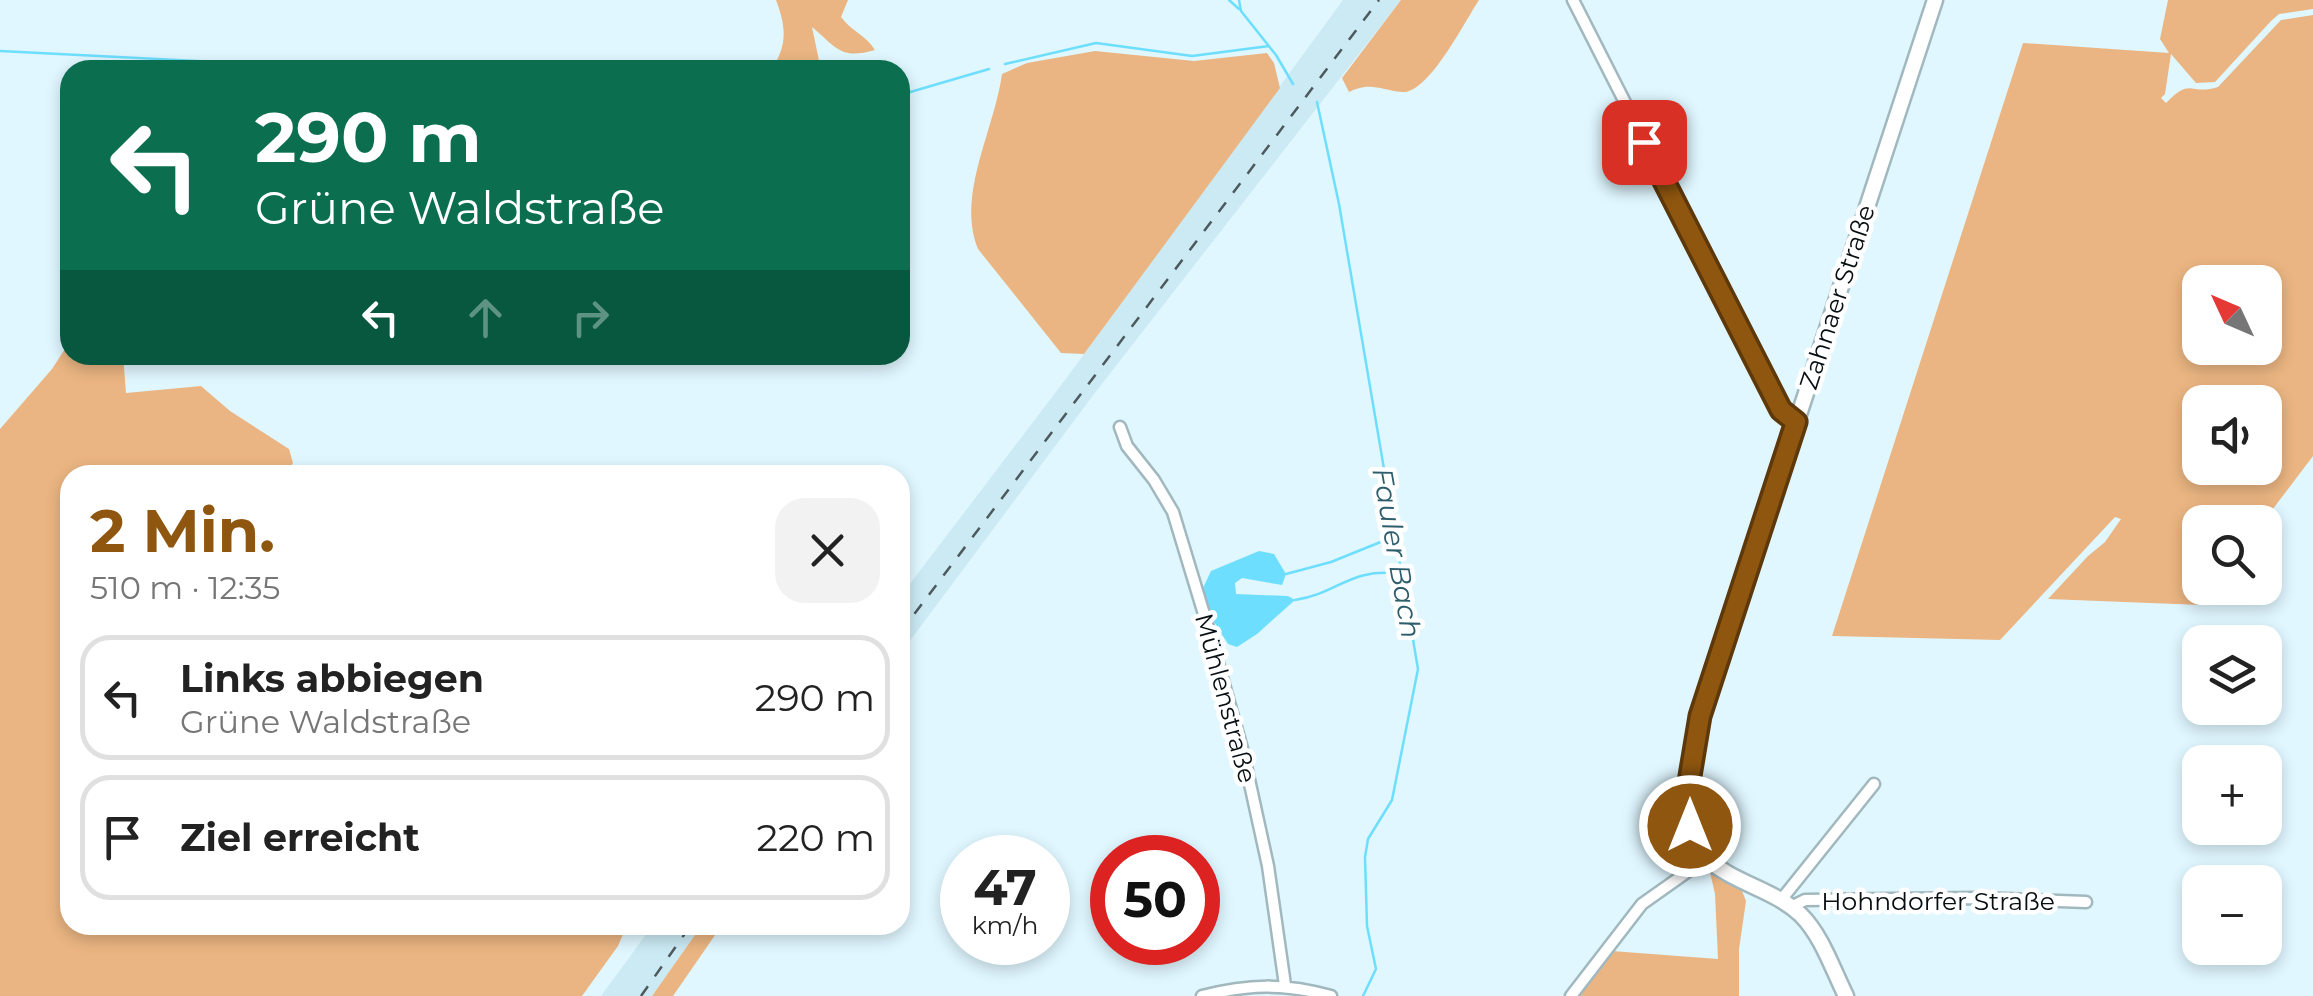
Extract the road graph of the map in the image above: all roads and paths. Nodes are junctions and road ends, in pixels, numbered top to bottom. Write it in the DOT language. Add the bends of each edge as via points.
graph roads {
  1 [pos="1572,0"];
  2 [pos="1935,0"];
  3 [pos="1796,422"];
  4 [pos="1120,427"];
  5 [pos="1874,784"];
  6 [pos="1706,858"];
  7 [pos="2086,902"];
  8 [pos="1786,904"];
  9 [pos="1285,985"];
  10 [pos="1202,996"];
  11 [pos="1331,996"];
  12 [pos="1571,996"];
  13 [pos="1846,996"];
  1 -- 3 [label="street" via="1781,410"];
  2 -- 3 [label="main road, Zahnaer Straße"];
  3 -- 6 [label="main road, Zahnaer Straße" via="1695,738 1688,820"];
  4 -- 9 [label="street, Mühlenstraße" via="1173,512 1207,624 1257,816"];
  5 -- 8 [label="street"];
  6 -- 8 [label="main road"];
  6 -- 12 [label="street" via="1642,904"];
  7 -- 8 [label="street, Hohndorfer Straße"];
  8 -- 13 [label="main road" via="1813,931"];
  9 -- 10 [label="street"];
  9 -- 11 [label="street"];
}
